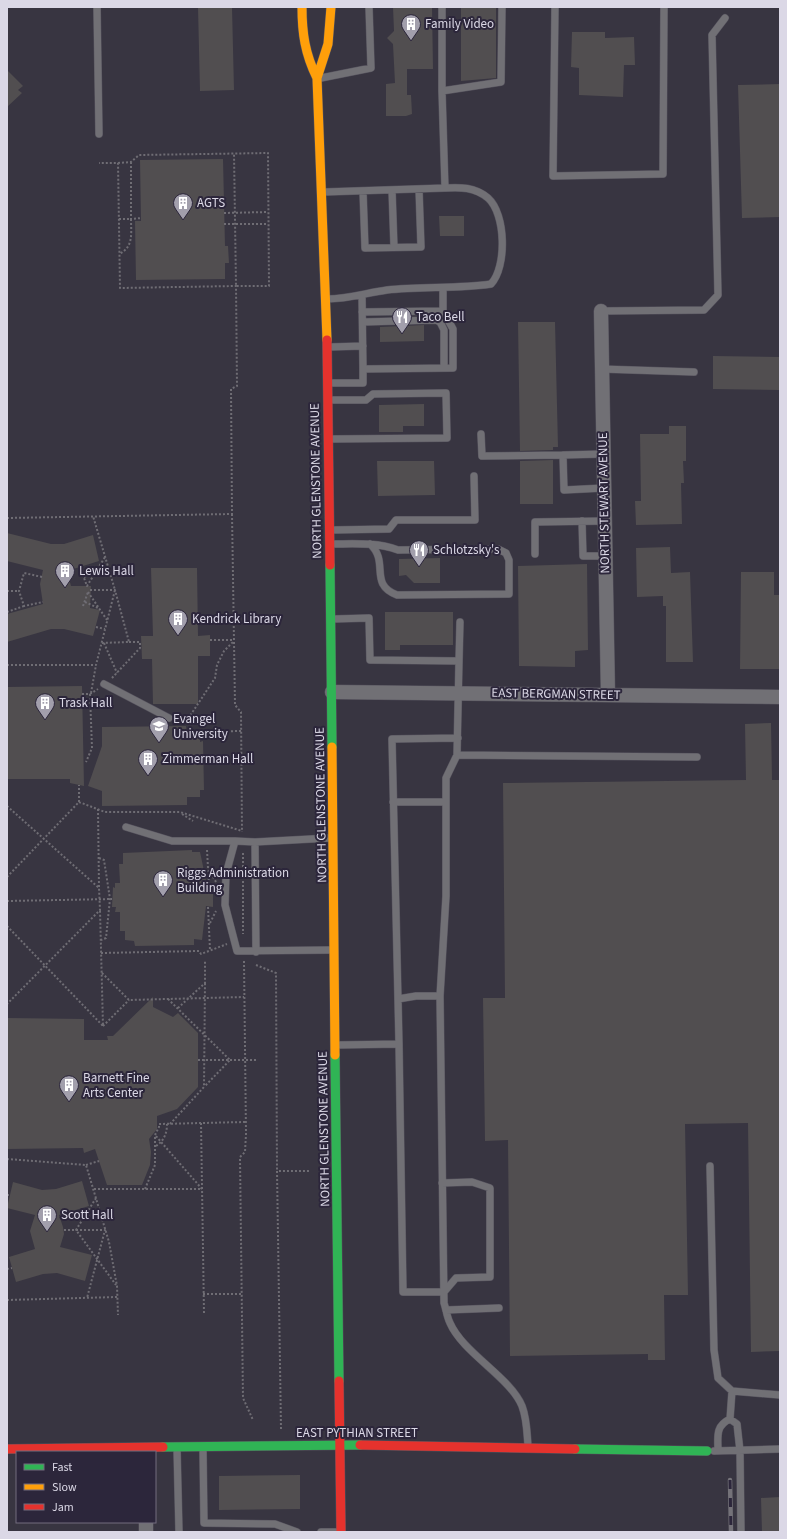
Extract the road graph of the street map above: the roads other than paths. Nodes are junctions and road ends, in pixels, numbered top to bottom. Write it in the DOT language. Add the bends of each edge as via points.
graph roads {
  1 [pos="97,7"];
  2 [pos="331,7"];
  3 [pos="369,7"];
  4 [pos="442,7"];
  5 [pos="502,7"];
  6 [pos="555,7"];
  7 [pos="664,7"];
  8 [pos="301,9"];
  9 [pos="340,10"];
  10 [pos="725,18"];
  11 [pos="331,34"];
  12 [pos="317,78"];
  13 [pos="442,91"];
  14 [pos="98,134"];
  15 [pos="444,188"];
  16 [pos="419,189"];
  17 [pos="392,190"];
  18 [pos="363,191"];
  19 [pos="321,192"];
  20 [pos="394,247"];
  21 [pos="443,288"];
  22 [pos="362,295"];
  23 [pos="325,299"];
  24 [pos="443,311"];
  25 [pos="601,311"];
  26 [pos="362,312"];
  27 [pos="362,322"];
  28 [pos="363,346"];
  29 [pos="327,347"];
  30 [pos="444,368"];
  31 [pos="363,369"];
  32 [pos="601,369"];
  33 [pos="694,372"];
  34 [pos="328,383"];
  35 [pos="328,400"];
  36 [pos="481,434"];
  37 [pos="329,439"];
  38 [pos="603,454"];
  39 [pos="563,455"];
  40 [pos="474,476"];
  41 [pos="604,488"];
  42 [pos="582,521"];
  43 [pos="604,521"];
  44 [pos="330,530"];
  45 [pos="330,544"];
  46 [pos="370,544"];
  47 [pos="535,554"];
  48 [pos="605,556"];
  49 [pos="331,619"];
  50 [pos="460,622"];
  51 [pos="459,661"];
  52 [pos="104,684"];
  53 [pos="332,692"];
  54 [pos="459,693"];
  55 [pos="608,694"];
  56 [pos="780,697"];
  57 [pos="169,718"];
  58 [pos="458,738"];
  59 [pos="457,755"];
  60 [pos="697,757"];
  61 [pos="393,802"];
  62 [pos="446,802"];
  63 [pos="126,827"];
  64 [pos="334,838"];
  65 [pos="239,841"];
  66 [pos="255,842"];
  67 [pos="336,949"];
  68 [pos="256,952"];
  69 [pos="440,996"];
  70 [pos="398,999"];
  71 [pos="399,1044"];
  72 [pos="337,1045"];
  73 [pos="710,1166"];
  74 [pos="442,1183"];
  75 [pos="444,1292"];
  76 [pos="499,1308"];
  77 [pos="446,1310"];
  78 [pos="732,1391"];
  79 [pos="780,1395"];
  80 [pos="730,1420"];
  81 [pos="340,1445"];
  82 [pos="177,1447"];
  83 [pos="203,1447"];
  84 [pos="528,1448"];
  85 [pos="7,1449"];
  86 [pos="780,1449"];
  87 [pos="144,1450"];
  88 [pos="708,1451"];
  89 [pos="718,1451"];
  90 [pos="740,1451"];
  91 [pos="179,1532"];
  92 [pos="297,1532"];
  93 [pos="321,1532"];
  94 [pos="341,1532"];
  95 [pos="741,1532"];
  1 -- 14 [label="lane"];
  2 -- 11 [label="main road, NORTH GLENSTONE AVENUE"];
  3 -- 12 [label="lane" via="371,68"];
  4 -- 13 [label="lane"];
  5 -- 13 [label="lane" via="500,82"];
  6 -- 7 [label="lane" via="553,176 662,174"];
  8 -- 12 [label="main road, NORTH GLENSTONE AVENUE" via="302,38 306,57"];
  9 -- 11 [label="main road"];
  10 -- 25 [label="lane" via="712,35 718,294 704,310"];
  11 -- 12 [label="main road, NORTH GLENSTONE AVENUE" via="325,62"];
  12 -- 19 [label="main road, NORTH GLENSTONE AVENUE"];
  13 -- 15 [label="lane"];
  15 -- 16 [label="lane"];
  15 -- 21 [label="lane" via="466,187 488,198 496,208 499,218 502,256 500,270 491,284"];
  16 -- 17 [label="lane"];
  16 -- 20 [label="lane" via="421,247"];
  17 -- 18 [label="lane"];
  17 -- 20 [label="lane"];
  18 -- 19 [label="lane"];
  18 -- 20 [label="lane" via="365,248"];
  19 -- 23 [label="main road, NORTH GLENSTONE AVENUE"];
  21 -- 22 [label="lane" via="387,290"];
  21 -- 24 [label="lane"];
  22 -- 23 [label="lane" via="346,299"];
  22 -- 26 [label="lane"];
  23 -- 29 [label="main road, NORTH GLENSTONE AVENUE"];
  24 -- 26 [label="lane"];
  24 -- 30 [label="lane" via="453,329 453,368"];
  25 -- 32 [label="street, NORTH STEWART AVENUE"];
  26 -- 27 [label="lane"];
  27 -- 28 [label="lane"];
  27 -- 30 [label="lane" via="440,322 444,330"];
  28 -- 29 [label="lane"];
  28 -- 31 [label="lane"];
  29 -- 34 [label="main road, NORTH GLENSTONE AVENUE"];
  30 -- 31 [label="lane"];
  31 -- 34 [label="lane" via="363,383"];
  32 -- 33 [label="lane"];
  32 -- 38 [label="street, NORTH STEWART AVENUE"];
  34 -- 35 [label="main road, NORTH GLENSTONE AVENUE"];
  35 -- 37 [label="main road, NORTH GLENSTONE AVENUE"];
  35 -- 37 [label="lane" via="366,400 373,394 446,393 447,419 447,438"];
  36 -- 39 [label="lane" via="482,456"];
  37 -- 44 [label="main road, NORTH GLENSTONE AVENUE"];
  38 -- 39 [label="lane"];
  38 -- 41 [label="street, NORTH STEWART AVENUE"];
  39 -- 41 [label="lane" via="564,490"];
  40 -- 44 [label="lane" via="474,520 396,520 390,529"];
  41 -- 43 [label="street, NORTH STEWART AVENUE"];
  42 -- 43 [label="lane"];
  42 -- 47 [label="lane" via="535,522"];
  42 -- 48 [label="lane" via="583,556"];
  43 -- 48 [label="street, NORTH STEWART AVENUE"];
  44 -- 45 [label="main road, NORTH GLENSTONE AVENUE"];
  45 -- 46 [label="lane"];
  45 -- 49 [label="main road, NORTH GLENSTONE AVENUE"];
  46 -- 46 [label="lane" via="377,550 380,559 382,585 397,595 509,594 509,560 506,553 498,549 398,550"];
  48 -- 55 [label="street, NORTH STEWART AVENUE"];
  49 -- 51 [label="lane" via="369,618 370,660"];
  49 -- 53 [label="main road, NORTH GLENSTONE AVENUE"];
  50 -- 51 [label="lane"];
  51 -- 54 [label="lane"];
  52 -- 57 [label="lane"];
  53 -- 54 [label="street, EAST BERGMAN STREET"];
  53 -- 64 [label="main road, NORTH GLENSTONE AVENUE"];
  54 -- 55 [label="street, EAST BERGMAN STREET"];
  54 -- 58 [label="lane"];
  55 -- 56 [label="street, EAST BERGMAN STREET"];
  58 -- 59 [label="lane"];
  58 -- 61 [label="lane" via="392,739"];
  59 -- 60 [label="lane"];
  59 -- 62 [label="lane" via="446,778"];
  61 -- 62 [label="lane"];
  61 -- 70 [label="lane"];
  62 -- 69 [label="lane" via="446,896"];
  63 -- 65 [label="lane" via="172,841"];
  64 -- 66 [label="lane"];
  64 -- 67 [label="main road, NORTH GLENSTONE AVENUE"];
  65 -- 66 [label="lane"];
  65 -- 68 [label="lane" via="226,874 225,905 237,951"];
  66 -- 68 [label="lane"];
  67 -- 68 [label="lane"];
  67 -- 72 [label="main road, NORTH GLENSTONE AVENUE"];
  69 -- 70 [label="lane"];
  69 -- 74 [label="lane"];
  70 -- 71 [label="lane"];
  71 -- 72 [label="lane"];
  71 -- 75 [label="lane" via="403,1292"];
  72 -- 81 [label="main road, NORTH GLENSTONE AVENUE"];
  73 -- 78 [label="lane" via="714,1350 718,1378"];
  74 -- 75 [label="lane"];
  74 -- 75 [label="lane" via="472,1182 490,1188 490,1277 456,1278"];
  75 -- 77 [label="lane"];
  76 -- 77 [label="lane"];
  77 -- 84 [label="lane" via="450,1324 464,1342 514,1393 522,1406"];
  78 -- 79 [label="lane"];
  78 -- 80 [label="lane"];
  80 -- 89 [label="lane" via="719,1427"];
  80 -- 90 [label="lane" via="737,1424"];
  81 -- 83 [label="main road, EAST PYTHIAN STREET"];
  81 -- 84 [label="main road, EAST PYTHIAN STREET"];
  81 -- 94 [label="main road, NORTH GLENSTONE AVENUE"];
  82 -- 83 [label="main road, EAST PYTHIAN STREET"];
  82 -- 87 [label="main road, EAST PYTHIAN STREET"];
  82 -- 91 [label="lane"];
  83 -- 92 [label="lane" via="204,1524 275,1524"];
  84 -- 88 [label="main road, EAST PYTHIAN STREET"];
  85 -- 87 [label="main road, EAST PYTHIAN STREET"];
  86 -- 90 [label="lane"];
  88 -- 89 [label="lane"];
  89 -- 90 [label="lane"];
  90 -- 95 [label="lane"];
  93 -- 94 [label="lane"];
}
